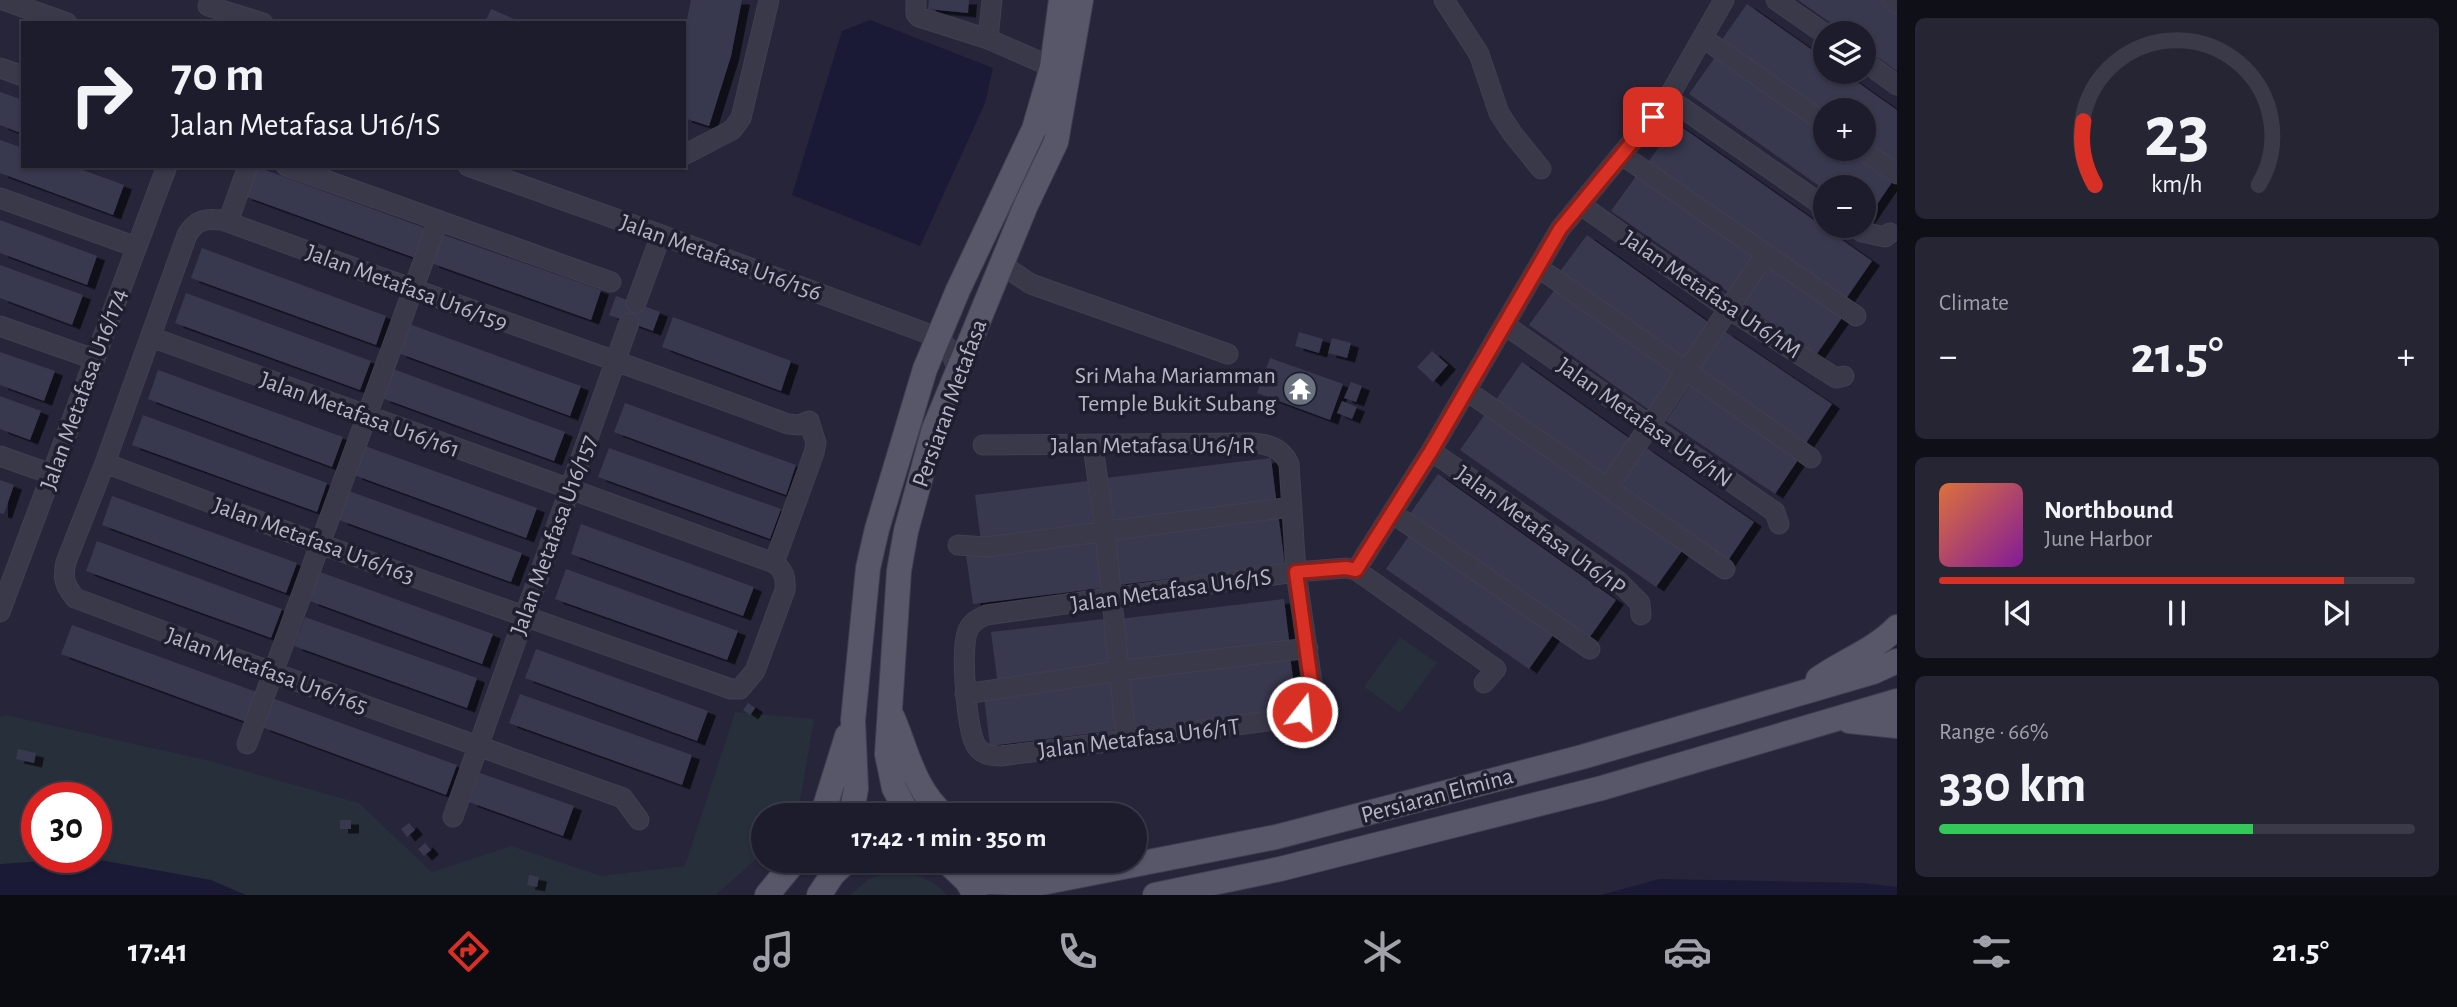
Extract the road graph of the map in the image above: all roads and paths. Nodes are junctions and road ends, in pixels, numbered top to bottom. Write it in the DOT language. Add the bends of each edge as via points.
graph roads {
  1 [pos="3,0"];
  2 [pos="769,0"];
  3 [pos="916,0"];
  4 [pos="992,0"];
  5 [pos="1061,0"];
  6 [pos="1081,0"];
  7 [pos="1444,0"];
  8 [pos="1724,0"];
  9 [pos="1776,0"];
  10 [pos="1892,0"];
  11 [pos="1897,3"];
  12 [pos="208,6"];
  13 [pos="61,21"];
  14 [pos="257,21"];
  15 [pos="1813,26"];
  16 [pos="1703,38"];
  17 [pos="988,39"];
  18 [pos="1052,67"];
  19 [pos="0,68"];
  20 [pos="1876,70"];
  21 [pos="21,75"];
  22 [pos="1897,85"];
  23 [pos="1668,98"];
  24 [pos="1813,115"];
  25 [pos="686,154"];
  26 [pos="1622,155"];
  27 [pos="1876,159"];
  28 [pos="166,168"];
  29 [pos="247,168"];
  30 [pos="292,168"];
  31 [pos="474,168"];
  32 [pos="1541,169"];
  33 [pos="1897,174"];
  34 [pos="0,198"];
  35 [pos="1813,199"];
  36 [pos="1581,205"];
  37 [pos="438,221"];
  38 [pos="228,222"];
  39 [pos="1890,233"];
  40 [pos="662,235"];
  41 [pos="1876,235"];
  42 [pos="136,247"];
  43 [pos="1765,255"];
  44 [pos="1002,265"];
  45 [pos="1539,268"];
  46 [pos="611,282"];
  47 [pos="412,290"];
  48 [pos="636,303"];
  49 [pos="1727,308"];
  50 [pos="1856,316"];
  51 [pos="629,323"];
  52 [pos="1505,325"];
  53 [pos="0,326"];
  54 [pos="974,331"];
  55 [pos="151,337"];
  56 [pos="937,337"];
  57 [pos="1228,354"];
  58 [pos="94,359"];
  59 [pos="615,359"];
  60 [pos="957,369"];
  61 [pos="1687,371"];
  62 [pos="1844,376"];
  63 [pos="1467,391"];
  64 [pos="367,417"];
  65 [pos="1648,425"];
  66 [pos="983,444"];
  67 [pos="1093,446"];
  68 [pos="1431,451"];
  69 [pos="0,456"];
  70 [pos="1811,458"];
  71 [pos="105,463"];
  72 [pos="51,474"];
  73 [pos="1608,487"];
  74 [pos="570,489"];
  75 [pos="1292,507"];
  76 [pos="1392,513"];
  77 [pos="1779,524"];
  78 [pos="1105,531"];
  79 [pos="320,544"];
  80 [pos="958,545"];
  81 [pos="774,564"];
  82 [pos="1725,569"];
  83 [pos="1356,570"];
  84 [pos="1296,572"];
  85 [pos="5,585"];
  86 [pos="1111,598"];
  87 [pos="0,612"];
  88 [pos="525,615"];
  89 [pos="986,615"];
  90 [pos="1641,615"];
  91 [pos="1897,627"];
  92 [pos="1308,648"];
  93 [pos="1590,649"];
  94 [pos="1897,661"];
  95 [pos="1118,671"];
  96 [pos="274,673"];
  97 [pos="1484,683"];
  98 [pos="965,694"];
  99 [pos="1798,694"];
  100 [pos="1897,701"];
  101 [pos="889,707"];
  102 [pos="853,720"];
  103 [pos="1833,720"];
  104 [pos="1897,726"];
  105 [pos="1126,739"];
  106 [pos="247,744"];
  107 [pos="477,746"];
  108 [pos="826,803"];
  109 [pos="853,803"];
  110 [pos="902,803"];
  111 [pos="930,803"];
  112 [pos="453,817"];
  113 [pos="639,820"];
  114 [pos="1147,862"];
  115 [pos="785,873"];
  116 [pos="834,873"];
  117 [pos="957,873"];
  118 [pos="1092,873"];
  119 [pos="971,888"];
  120 [pos="767,895"];
  121 [pos="819,895"];
  122 [pos="1155,895"];
  1 -- 13 [label="street"];
  2 -- 25 [label="street" via="741,118 732,130"];
  3 -- 17 [label="street" via="919,17"];
  4 -- 17 [label="street"];
  5 -- 18 [label="main road, Persiaran Metafasa"];
  6 -- 44 [label="main road, Persiaran Metafasa" via="1056,142"];
  7 -- 32 [label="street" via="1479,54 1499,113"];
  8 -- 16 [label="street"];
  9 -- 15 [label="street"];
  10 -- 11 [label="street"];
  12 -- 14 [label="street"];
  16 -- 23 [label="street"];
  16 -- 24 [label="street"];
  17 -- 18 [label="street"];
  18 -- 56 [label="main road, Persiaran Metafasa" via="1034,129"];
  19 -- 21 [label="street"];
  20 -- 22 [label="street"];
  23 -- 26 [label="street"];
  23 -- 35 [label="street"];
  26 -- 36 [label="street"];
  26 -- 43 [label="street"];
  27 -- 33 [label="street"];
  28 -- 42 [label="street, Jalan Metafasa U16/174"];
  29 -- 38 [label="street"];
  30 -- 37 [label="street"];
  31 -- 40 [label="street, Jalan Metafasa U16/156"];
  34 -- 42 [label="street"];
  36 -- 45 [label="street" via="1560,229"];
  36 -- 49 [label="street, Jalan Metafasa U16/1M"];
  37 -- 46 [label="street"];
  37 -- 47 [label="street"];
  38 -- 47 [label="street, Jalan Metafasa U16/159"];
  38 -- 55 [label="street, Jalan Metafasa U16/159" via="199,221 187,235"];
  39 -- 41 [label="street"];
  40 -- 48 [label="street"];
  40 -- 56 [label="street, Jalan Metafasa U16/156"];
  42 -- 58 [label="street, Jalan Metafasa U16/174"];
  43 -- 49 [label="street"];
  43 -- 50 [label="street"];
  44 -- 54 [label="main road, Persiaran Metafasa"];
  44 -- 57 [label="street" via="1031,284"];
  45 -- 52 [label="street"];
  45 -- 61 [label="street"];
  47 -- 59 [label="street, Jalan Metafasa U16/159"];
  47 -- 64 [label="street"];
  49 -- 61 [label="street"];
  49 -- 62 [label="street, Jalan Metafasa U16/1M" via="1836,378"];
  51 -- 59 [label="street, Jalan Metafasa U16/157"];
  52 -- 63 [label="street"];
  52 -- 65 [label="street, Jalan Metafasa U16/1N"];
  53 -- 58 [label="street"];
  54 -- 56 [label="street" via="957,338"];
  54 -- 60 [label="main road, Persiaran Metafasa"];
  55 -- 64 [label="street, Jalan Metafasa U16/161"];
  55 -- 71 [label="street"];
  56 -- 60 [label="street" via="951,351"];
  56 -- 102 [label="main road, Persiaran Metafasa" via="908,421 868,568"];
  58 -- 72 [label="street, Jalan Metafasa U16/174"];
  59 -- 74 [label="street, Jalan Metafasa U16/157"];
  59 -- 81 [label="street, Jalan Metafasa U16/159" via="788,424 809,421 816,443 814,453"];
  60 -- 101 [label="main road, Persiaran Metafasa" via="934,429 906,531"];
  61 -- 65 [label="street"];
  61 -- 70 [label="street"];
  63 -- 68 [label="street"];
  63 -- 73 [label="street"];
  64 -- 74 [label="street, Jalan Metafasa U16/161"];
  64 -- 79 [label="street"];
  65 -- 73 [label="street"];
  65 -- 77 [label="street, Jalan Metafasa U16/1N" via="1775,512"];
  66 -- 67 [label="street, Jalan Metafasa U16/1R"];
  67 -- 75 [label="street, Jalan Metafasa U16/1R" via="1265,444 1285,454"];
  67 -- 78 [label="street"];
  68 -- 76 [label="street"];
  68 -- 90 [label="street, Jalan Metafasa U16/1P" via="1618,581 1640,603"];
  69 -- 72 [label="street"];
  71 -- 79 [label="street, Jalan Metafasa U16/163"];
  71 -- 96 [label="street, Jalan Metafasa U16/165" via="63,574 75,598"];
  72 -- 85 [label="street, Jalan Metafasa U16/174"];
  73 -- 82 [label="street"];
  74 -- 81 [label="street, Jalan Metafasa U16/161"];
  74 -- 88 [label="street, Jalan Metafasa U16/157"];
  75 -- 78 [label="street"];
  75 -- 84 [label="street, Jalan Metafasa U16/1R"];
  76 -- 83 [label="street"];
  76 -- 93 [label="street"];
  78 -- 80 [label="street" via="986,547"];
  78 -- 86 [label="street"];
  79 -- 88 [label="street, Jalan Metafasa U16/163"];
  79 -- 96 [label="street"];
  81 -- 88 [label="street, Jalan Metafasa U16/163" via="786,579 785,590 755,671 740,689"];
  83 -- 84 [label="street, Jalan Metafasa U16/1S"];
  83 -- 97 [label="street" via="1496,669"];
  84 -- 86 [label="street, Jalan Metafasa U16/1S"];
  84 -- 92 [label="street, Jalan Metafasa U16/1T"];
  85 -- 87 [label="street, Jalan Metafasa U16/174"];
  86 -- 89 [label="street, Jalan Metafasa U16/1S"];
  86 -- 95 [label="street"];
  88 -- 107 [label="street, Jalan Metafasa U16/157"];
  89 -- 98 [label="street, Jalan Metafasa U16/1T" via="971,624 965,640"];
  91 -- 99 [label="main road"];
  92 -- 95 [label="street"];
  92 -- 105 [label="street, Jalan Metafasa U16/1T" via="1309,702 1291,718"];
  94 -- 99 [label="main road, Persiaran Elmina"];
  95 -- 98 [label="street"];
  95 -- 105 [label="street"];
  96 -- 106 [label="street"];
  96 -- 107 [label="street, Jalan Metafasa U16/165"];
  98 -- 105 [label="street, Jalan Metafasa U16/1T" via="973,739 985,754 1001,756"];
  99 -- 114 [label="main road, Persiaran Elmina" via="1582,757 1276,837"];
  100 -- 103 [label="main road, Persiaran Elmina"];
  101 -- 110 [label="main road, Persiaran Metafasa" via="887,754"];
  101 -- 111 [label="main road" via="913,773"];
  102 -- 108 [label="main road"];
  102 -- 109 [label="main road, Persiaran Metafasa"];
  103 -- 104 [label="main road"];
  103 -- 122 [label="main road, Persiaran Elmina" via="1588,792 1280,869"];
  107 -- 112 [label="street, Jalan Metafasa U16/157"];
  107 -- 113 [label="street, Jalan Metafasa U16/165" via="623,798"];
  115 -- 120 [label="main road"];
  116 -- 121 [label="main road"];
  117 -- 119 [label="main road"];
  118 -- 119 [label="main road, Persiaran Elmina" via="1036,884"];
}
